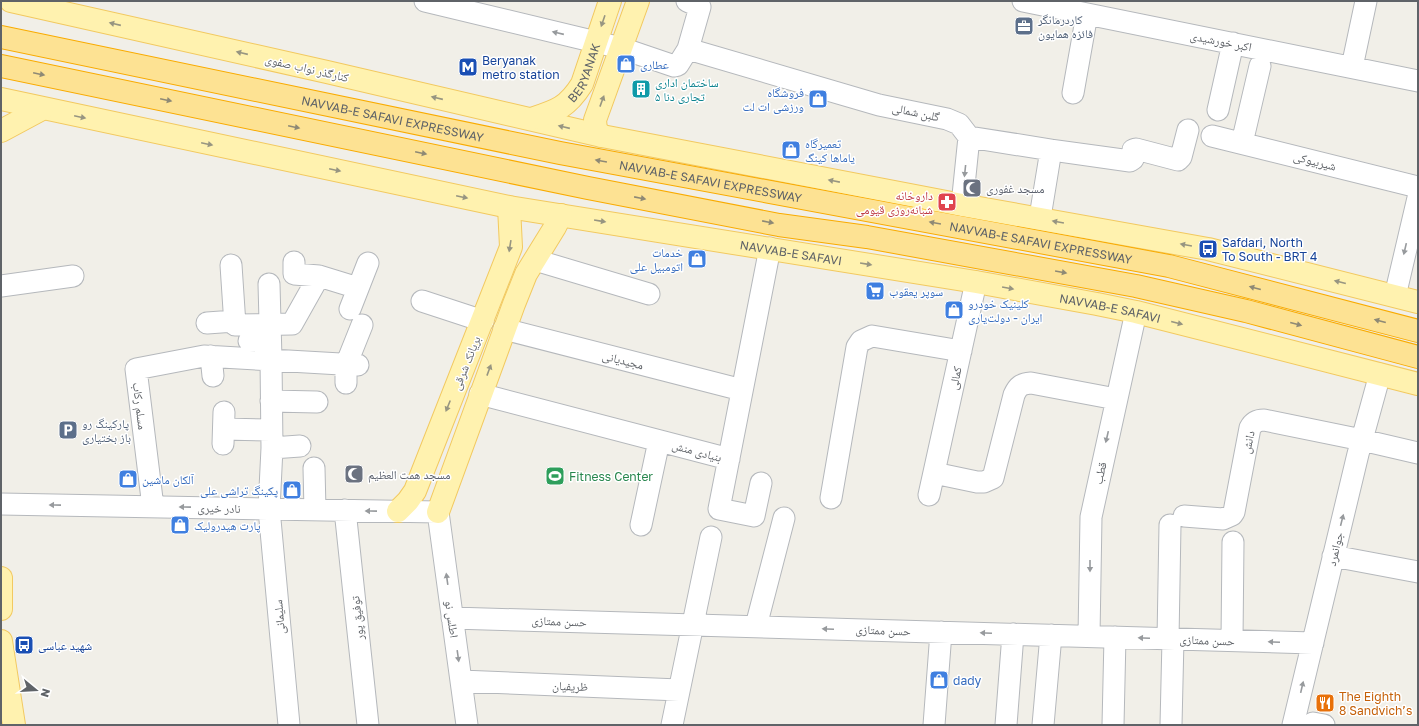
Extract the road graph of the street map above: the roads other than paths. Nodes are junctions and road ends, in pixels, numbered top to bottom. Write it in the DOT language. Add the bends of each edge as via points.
graph roads {
  1 [pos="11,1"];
  2 [pos="425,1"];
  3 [pos="610,1"];
  4 [pos="638,1"];
  5 [pos="687,1"];
  6 [pos="1023,1"];
  7 [pos="1366,1"];
  8 [pos="502,10"];
  9 [pos="1087,14"];
  10 [pos="1,37"];
  11 [pos="596,42"];
  12 [pos="1232,43"];
  13 [pos="621,48"];
  14 [pos="688,49"];
  15 [pos="1,66"];
  16 [pos="1260,66"];
  17 [pos="1352,67"];
  18 [pos="1418,81"];
  19 [pos="1073,93"];
  20 [pos="1,99"];
  21 [pos="42,109"];
  22 [pos="1218,110"];
  23 [pos="531,119"];
  24 [pos="1,130"];
  25 [pos="1188,130"];
  26 [pos="602,136"];
  27 [pos="969,136"];
  28 [pos="1212,136"];
  29 [pos="1242,143"];
  30 [pos="1051,150"];
  31 [pos="1418,187"];
  32 [pos="1418,198"];
  33 [pos="962,206"];
  34 [pos="509,207"];
  35 [pos="1041,211"];
  36 [pos="561,215"];
  37 [pos="1414,230"];
  38 [pos="770,248"];
  39 [pos="535,260"];
  40 [pos="294,262"];
  41 [pos="368,263"];
  42 [pos="230,265"];
  43 [pos="73,276"];
  44 [pos="319,276"];
  45 [pos="976,282"];
  46 [pos="269,284"];
  47 [pos="1,286"];
  48 [pos="358,288"];
  49 [pos="649,294"];
  50 [pos="1395,296"];
  51 [pos="422,301"];
  52 [pos="1418,302"];
  53 [pos="1136,312"];
  54 [pos="235,321"];
  55 [pos="483,321"];
  56 [pos="504,329"];
  57 [pos="1418,331"];
  58 [pos="265,341"];
  59 [pos="208,350"];
  60 [pos="961,351"];
  61 [pos="1418,357"];
  62 [pos="1380,374"];
  63 [pos="1418,384"];
  64 [pos="742,390"];
  65 [pos="480,394"];
  66 [pos="1116,399"];
  67 [pos="271,401"];
  68 [pos="317,402"];
  69 [pos="224,428"];
  70 [pos="271,439"];
  71 [pos="1362,440"];
  72 [pos="659,441"];
  73 [pos="300,446"];
  74 [pos="1418,453"];
  75 [pos="729,459"];
  76 [pos="314,468"];
  77 [pos="934,473"];
  78 [pos="761,483"];
  79 [pos="929,494"];
  80 [pos="830,498"];
  81 [pos="1,504"];
  82 [pos="153,507"];
  83 [pos="269,509"];
  84 [pos="315,510"];
  85 [pos="345,510"];
  86 [pos="398,511"];
  87 [pos="438,512"];
  88 [pos="784,518"];
  89 [pos="641,525"];
  90 [pos="711,537"];
  91 [pos="1233,542"];
  92 [pos="1333,556"];
  93 [pos="1418,572"];
  94 [pos="1,578"];
  95 [pos="1,609"];
  96 [pos="452,618"];
  97 [pos="693,625"];
  98 [pos="756,626"];
  99 [pos="941,632"];
  100 [pos="1013,634"];
  101 [pos="1051,635"];
  102 [pos="1089,636"];
  103 [pos="1116,637"];
  104 [pos="1171,638"];
  105 [pos="1232,640"];
  106 [pos="1,642"];
  107 [pos="1313,643"];
  108 [pos="4,679"];
  109 [pos="461,681"];
  110 [pos="679,690"];
  111 [pos="1310,724"];
  112 [pos="14,725"];
  113 [pos="289,725"];
  114 [pos="368,725"];
  115 [pos="467,725"];
  116 [pos="672,725"];
  117 [pos="934,725"];
  118 [pos="1006,725"];
  119 [pos="1043,725"];
  120 [pos="1113,725"];
  121 [pos="1171,725"];
  23 -- 1 [label="main road, کنارگذر نواب صفوی, one-way"];
  2 -- 8 [label="street"];
  3 -- 11 [label="main road, BERYANAK, one-way"];
  4 -- 13 [label="main road"];
  5 -- 14 [label="street" via="700,6"];
  6 -- 9 [label="street, اکبر خورشیدی"];
  7 -- 17 [label="street"];
  11 -- 8 [label="street, one-way"];
  9 -- 12 [label="street, اکبر خورشیدی"];
  9 -- 19 [label="street"];
  57 -- 10 [label="highway, NAVVAB-E SAFAVI EXPRESSWAY, one-way" via="1169,266 560,153"];
  11 -- 13 [label="street"];
  11 -- 23 [label="main road, BERYANAK" via="582,84 576,94 568,103 550,113"];
  12 -- 17 [label="street, اکبر خورشیدی"];
  12 -- 22 [label="street"];
  13 -- 14 [label="street" via="674,66 678,65"];
  26 -- 13 [label="main road, one-way" via="596,130 595,120"];
  14 -- 27 [label="street, گلبن شمالی" via="878,105 947,119 959,124"];
  15 -- 61 [label="highway, one-way" via="596,189 779,224 867,236 1136,286 1246,311"];
  16 -- 29 [label="street"];
  17 -- 18 [label="street, اکبر خورشیدی"];
  20 -- 21 [label="main road"];
  21 -- 24 [label="main road"];
  21 -- 34 [label="main road, one-way"];
  26 -- 23 [label="main road, کنارگذر نواب صفوی, one-way"];
  25 -- 30 [label="street" via="1178,160 1136,149 1133,150 1133,159 1130,161"];
  33 -- 26 [label="main road, one-way"];
  27 -- 30 [label="street"];
  27 -- 33 [label="street, one-way"];
  28 -- 29 [label="street, شیربیوکی"];
  29 -- 31 [label="street, شیربیوکی"];
  30 -- 35 [label="street"];
  32 -- 37 [label="street"];
  50 -- 33 [label="main road, one-way" via="1208,248"];
  34 -- 36 [label="main road"];
  34 -- 55 [label="main road, بریانک شرقی, one-way" via="511,247"];
  36 -- 38 [label="main road, NAVVAB-E SAFAVI, one-way"];
  36 -- 39 [label="main road, بریانک شرقی"];
  37 -- 50 [label="street, one-way"];
  38 -- 45 [label="main road, NAVVAB-E SAFAVI, one-way"];
  38 -- 64 [label="street, بنیادی منش"];
  39 -- 49 [label="street"];
  39 -- 56 [label="main road, بریانک شرقی" via="526,274"];
  40 -- 44 [label="street" via="294,274"];
  41 -- 48 [label="street"];
  42 -- 54 [label="street"];
  43 -- 47 [label="street"];
  44 -- 48 [label="street"];
  44 -- 58 [label="street" via="292,324"];
  45 -- 53 [label="main road, NAVVAB-E SAFAVI, one-way"];
  45 -- 60 [label="street, کمالی"];
  46 -- 58 [label="street, سلیمانی"];
  48 -- 58 [label="street" via="350,371"];
  50 -- 52 [label="main road"];
  51 -- 55 [label="street"];
  53 -- 62 [label="main road, NAVVAB-E SAFAVI, one-way"];
  53 -- 66 [label="street, قطب"];
  54 -- 58 [label="street" via="235,325"];
  54 -- 59 [label="street"];
  55 -- 86 [label="main road, بریانک شرقی, one-way" via="415,491"];
  56 -- 64 [label="street, مجیدیانی"];
  65 -- 56 [label="main road, بریانک شرقی, one-way"];
  58 -- 59 [label="street, مسلم رکاب"];
  58 -- 67 [label="street, سلیمانی"];
  59 -- 82 [label="street, مسلم رکاب" via="136,369"];
  60 -- 77 [label="street, کمالی"];
  60 -- 80 [label="street" via="872,336 861,341 857,347"];
  62 -- 63 [label="main road, NAVVAB-E SAFAVI"];
  62 -- 71 [label="street, جوانمرد"];
  64 -- 75 [label="street, بنیادی منش"];
  65 -- 72 [label="street, بنیادی منش"];
  65 -- 87 [label="main road, بریانک شرقی"];
  66 -- 77 [label="street" via="1030,383 1021,385 1014,395 994,478 977,482"];
  66 -- 102 [label="street, قطب, one-way" via="1091,517"];
  67 -- 68 [label="street"];
  67 -- 70 [label="street, سلیمانی"];
  69 -- 70 [label="street"];
  70 -- 73 [label="street"];
  70 -- 83 [label="street, سلیمانی"];
  71 -- 74 [label="street, دانش"];
  92 -- 71 [label="street, جوانمرد, one-way"];
  71 -- 104 [label="street, دانش" via="1264,420 1255,422 1250,428 1232,515 1223,519 1177,521"];
  72 -- 75 [label="street, بنیادی منش"];
  72 -- 89 [label="street"];
  75 -- 78 [label="street" via="719,509 754,516"];
  76 -- 84 [label="street"];
  77 -- 79 [label="street, کمالی"];
  82 -- 81 [label="street, نادر خیری, one-way"];
  83 -- 82 [label="street, نادر خیری, one-way"];
  83 -- 84 [label="street, نادر خیری"];
  83 -- 113 [label="street, سلیمانی"];
  84 -- 85 [label="street, نادر خیری"];
  86 -- 85 [label="street, نادر خیری, one-way"];
  85 -- 114 [label="street, توفیق پور"];
  86 -- 87 [label="street, نادر خیری"];
  96 -- 87 [label="street, اطلس نو, one-way"];
  88 -- 98 [label="street"];
  90 -- 97 [label="street"];
  91 -- 105 [label="street"];
  92 -- 93 [label="street"];
  92 -- 107 [label="street, جوانمرد"];
  94 -- 95 [label="main road"];
  96 -- 97 [label="street, حسن ممتازی"];
  96 -- 109 [label="street, اطلس نو, one-way"];
  97 -- 98 [label="street, حسن ممتازی"];
  97 -- 110 [label="street"];
  99 -- 98 [label="street, حسن ممتازی, one-way"];
  100 -- 99 [label="street, حسن ممتازی, one-way"];
  99 -- 117 [label="street"];
  100 -- 101 [label="street, حسن ممتازی"];
  100 -- 118 [label="street"];
  101 -- 102 [label="street, حسن ممتازی"];
  101 -- 119 [label="street"];
  102 -- 103 [label="street, حسن ممتازی"];
  104 -- 103 [label="street, حسن ممتازی, one-way"];
  103 -- 120 [label="street"];
  104 -- 105 [label="street, حسن ممتازی"];
  104 -- 121 [label="street"];
  107 -- 105 [label="street, حسن ممتازی, one-way"];
  106 -- 108 [label="main road"];
  111 -- 107 [label="street, جوانمرد, one-way"];
  108 -- 112 [label="main road"];
  109 -- 110 [label="street, ظریفیان"];
  109 -- 115 [label="street, اطلس نو"];
  110 -- 116 [label="street"];
}
